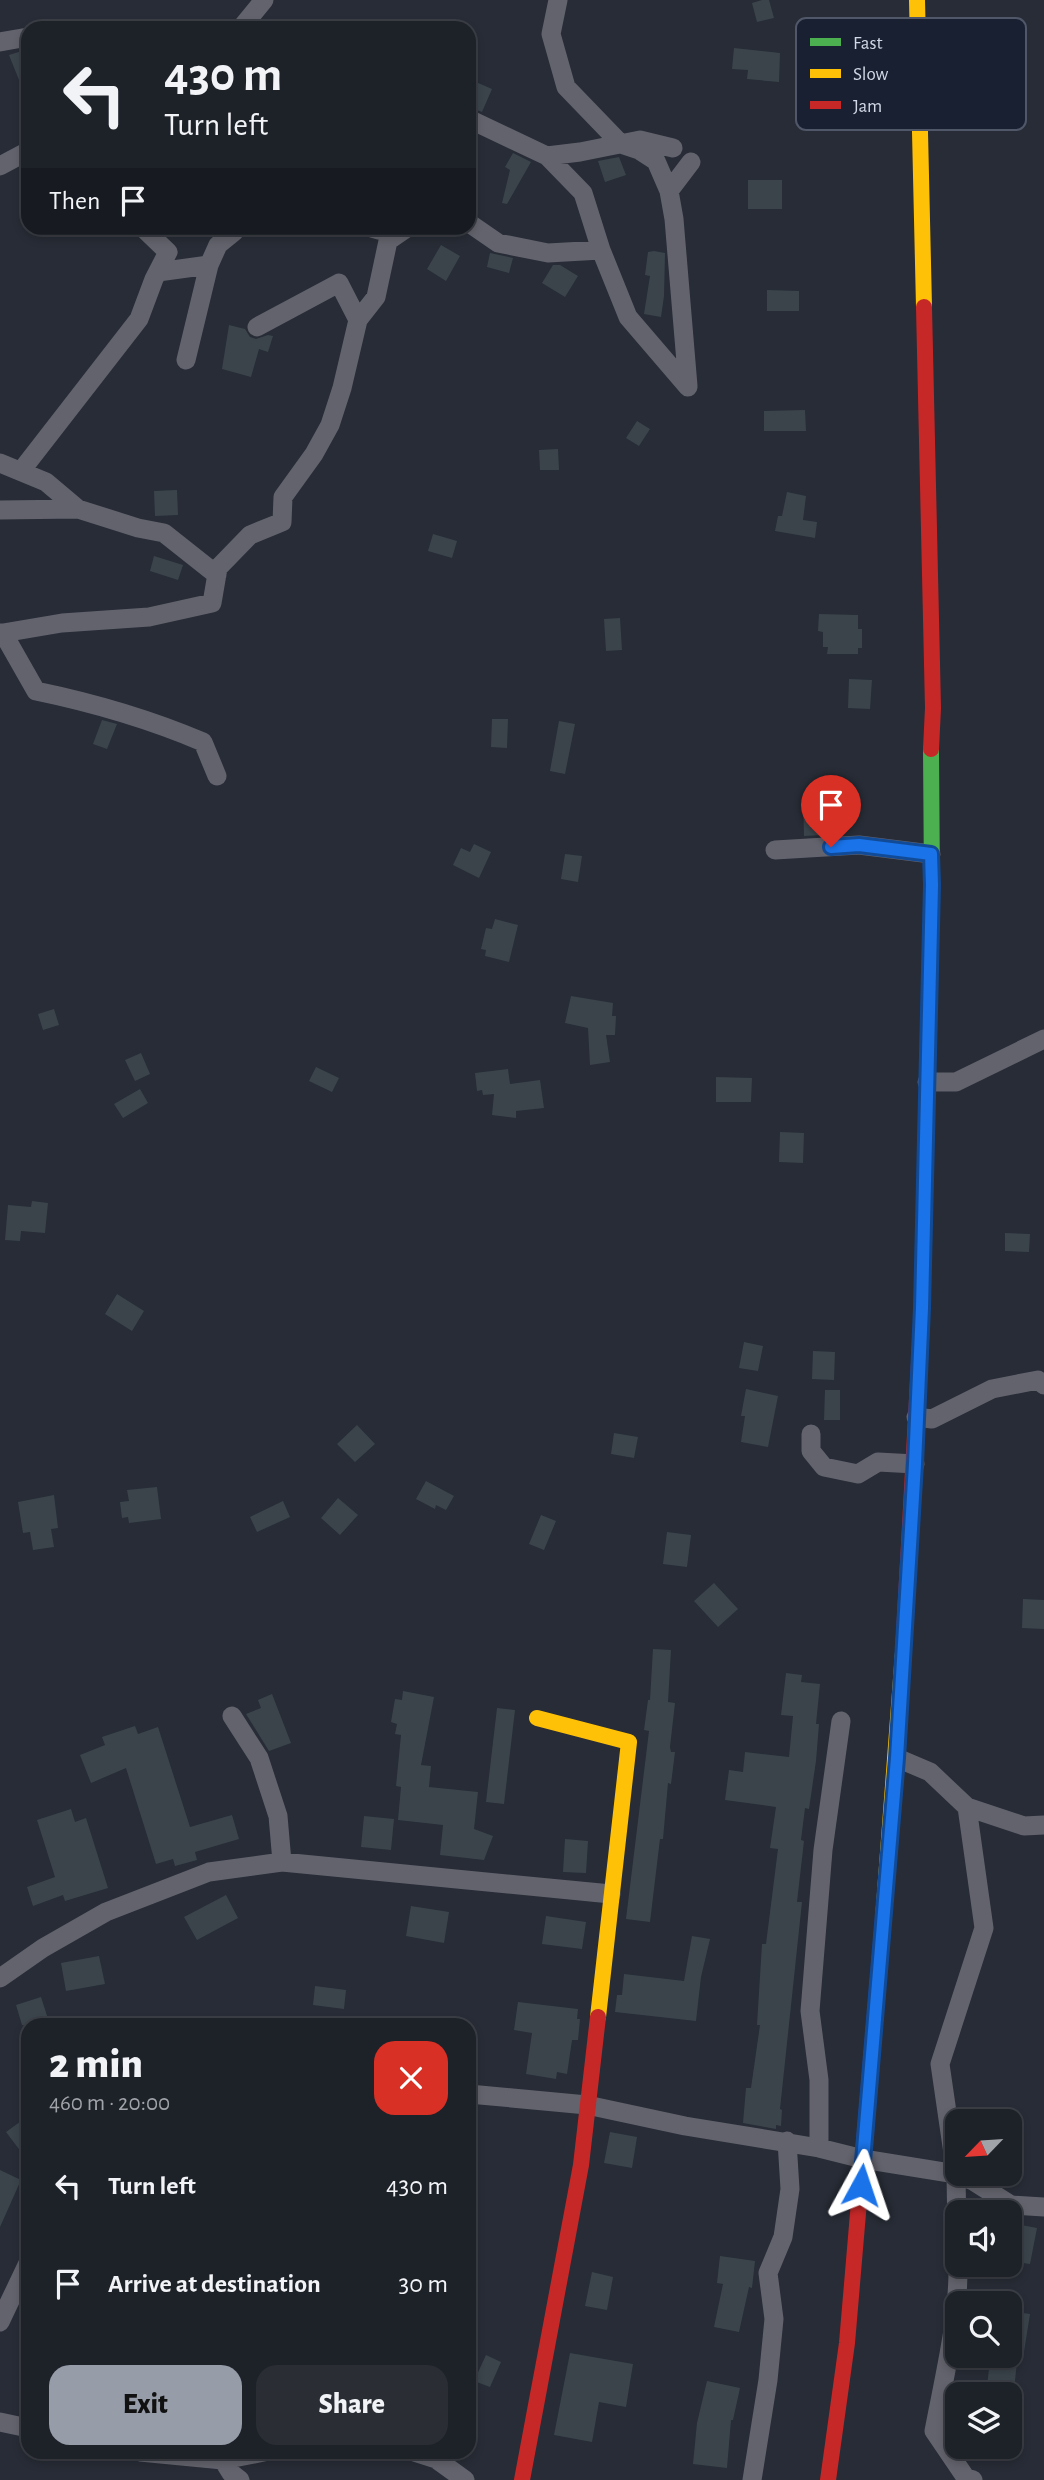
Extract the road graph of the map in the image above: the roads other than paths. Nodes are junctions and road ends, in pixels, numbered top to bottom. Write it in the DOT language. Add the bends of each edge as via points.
graph roads {
  1 [pos="264,0"];
  2 [pos="558,0"];
  3 [pos="917,0"];
  4 [pos="917,18"];
  5 [pos="246,21"];
  6 [pos="21,38"];
  7 [pos="0,42"];
  8 [pos="476,122"];
  9 [pos="920,130"];
  10 [pos="621,144"];
  11 [pos="673,148"];
  12 [pos="21,155"];
  13 [pos="547,156"];
  14 [pos="691,162"];
  15 [pos="0,166"];
  16 [pos="669,191"];
  17 [pos="476,228"];
  18 [pos="150,235"];
  19 [pos="231,235"];
  20 [pos="397,235"];
  21 [pos="601,250"];
  22 [pos="209,265"];
  23 [pos="158,272"];
  24 [pos="358,320"];
  25 [pos="257,327"];
  26 [pos="186,360"];
  27 [pos="0,463"];
  28 [pos="20,471"];
  29 [pos="78,509"];
  30 [pos="0,510"];
  31 [pos="217,575"];
  32 [pos="1,633"];
  33 [pos="217,776"];
  34 [pos="775,850"];
  35 [pos="931,854"];
  36 [pos="1044,1039"];
  37 [pos="927,1082"];
  38 [pos="1042,1379"];
  39 [pos="916,1417"];
  40 [pos="811,1434"];
  41 [pos="915,1464"];
  42 [pos="232,1716"];
  43 [pos="537,1718"];
  44 [pos="841,1721"];
  45 [pos="897,1758"];
  46 [pos="967,1807"];
  47 [pos="1044,1825"];
  48 [pos="282,1862"];
  49 [pos="611,1894"];
  50 [pos="0,1978"];
  51 [pos="476,2095"];
  52 [pos="587,2105"];
  53 [pos="947,2109"];
  54 [pos="787,2141"];
  55 [pos="819,2148"];
  56 [pos="863,2159"];
  57 [pos="945,2172"];
  58 [pos="981,2186"];
  59 [pos="1044,2207"];
  60 [pos="958,2277"];
  61 [pos="21,2278"];
  62 [pos="0,2322"];
  63 [pos="0,2422"];
  64 [pos="21,2426"];
  65 [pos="213,2459"];
  66 [pos="228,2459"];
  67 [pos="436,2459"];
  68 [pos="223,2460"];
  69 [pos="240,2480"];
  70 [pos="464,2480"];
  71 [pos="522,2480"];
  72 [pos="752,2480"];
  73 [pos="828,2480"];
  74 [pos="973,2480"];
  1 -- 5 [label="street"];
  2 -- 10 [label="street" via="551,34 566,87"];
  3 -- 4 [label="main road"];
  6 -- 7 [label="street"];
  8 -- 13 [label="street"];
  9 -- 35 [label="main road" via="933,708"];
  10 -- 11 [label="street" via="640,140"];
  10 -- 13 [label="street"];
  10 -- 16 [label="street" via="656,161"];
  12 -- 15 [label="street"];
  13 -- 21 [label="street" via="583,193"];
  14 -- 16 [label="street"];
  16 -- 21 [label="street" via="688,387 628,317"];
  17 -- 21 [label="street" via="498,243 548,253"];
  18 -- 23 [label="street" via="168,252"];
  19 -- 22 [label="street" via="218,245"];
  20 -- 24 [label="street" via="388,241 376,297"];
  22 -- 23 [label="street"];
  22 -- 26 [label="street"];
  23 -- 28 [label="street" via="139,319"];
  24 -- 25 [label="street" via="339,283"];
  24 -- 31 [label="street" via="330,425 283,497 282,522 250,535 218,568"];
  27 -- 28 [label="street"];
  28 -- 29 [label="street" via="46,482"];
  29 -- 30 [label="street"];
  29 -- 31 [label="street" via="164,533"];
  31 -- 32 [label="street" via="212,603 149,617"];
  32 -- 33 [label="street" via="36,691 153,721 203,741"];
  34 -- 35 [label="street" via="859,845"];
  35 -- 37 [label="main road"];
  36 -- 37 [label="street" via="956,1082"];
  37 -- 39 [label="main road"];
  38 -- 39 [label="street" via="992,1390 932,1419"];
  39 -- 41 [label="main road"];
  40 -- 41 [label="street" via="811,1451 824,1467 858,1474 878,1462"];
  41 -- 45 [label="main road"];
  42 -- 48 [label="street" via="259,1758 278,1816"];
  43 -- 49 [label="main road" via="629,1742"];
  44 -- 55 [label="street" via="823,1850 810,2011 819,2080"];
  45 -- 46 [label="street" via="930,1772"];
  45 -- 56 [label="main road"];
  46 -- 47 [label="street" via="1024,1825"];
  46 -- 53 [label="street" via="984,1928 940,2064"];
  48 -- 49 [label="street"];
  48 -- 50 [label="street" via="209,1872 106,1912"];
  49 -- 52 [label="main road"];
  51 -- 52 [label="street"];
  52 -- 54 [label="street"];
  52 -- 71 [label="main road" via="581,2165"];
  54 -- 55 [label="street"];
  54 -- 72 [label="street" via="790,2189 783,2237 768,2273 774,2319"];
  55 -- 56 [label="street"];
  56 -- 57 [label="street"];
  56 -- 73 [label="main road" via="847,2343"];
  58 -- 59 [label="street" via="1012,2205"];
  60 -- 74 [label="street" via="934,2431 966,2479"];
  61 -- 62 [label="street"];
  63 -- 64 [label="street"];
  65 -- 68 [label="street"];
  66 -- 68 [label="street"];
  67 -- 70 [label="street"];
  68 -- 69 [label="street"];
}
